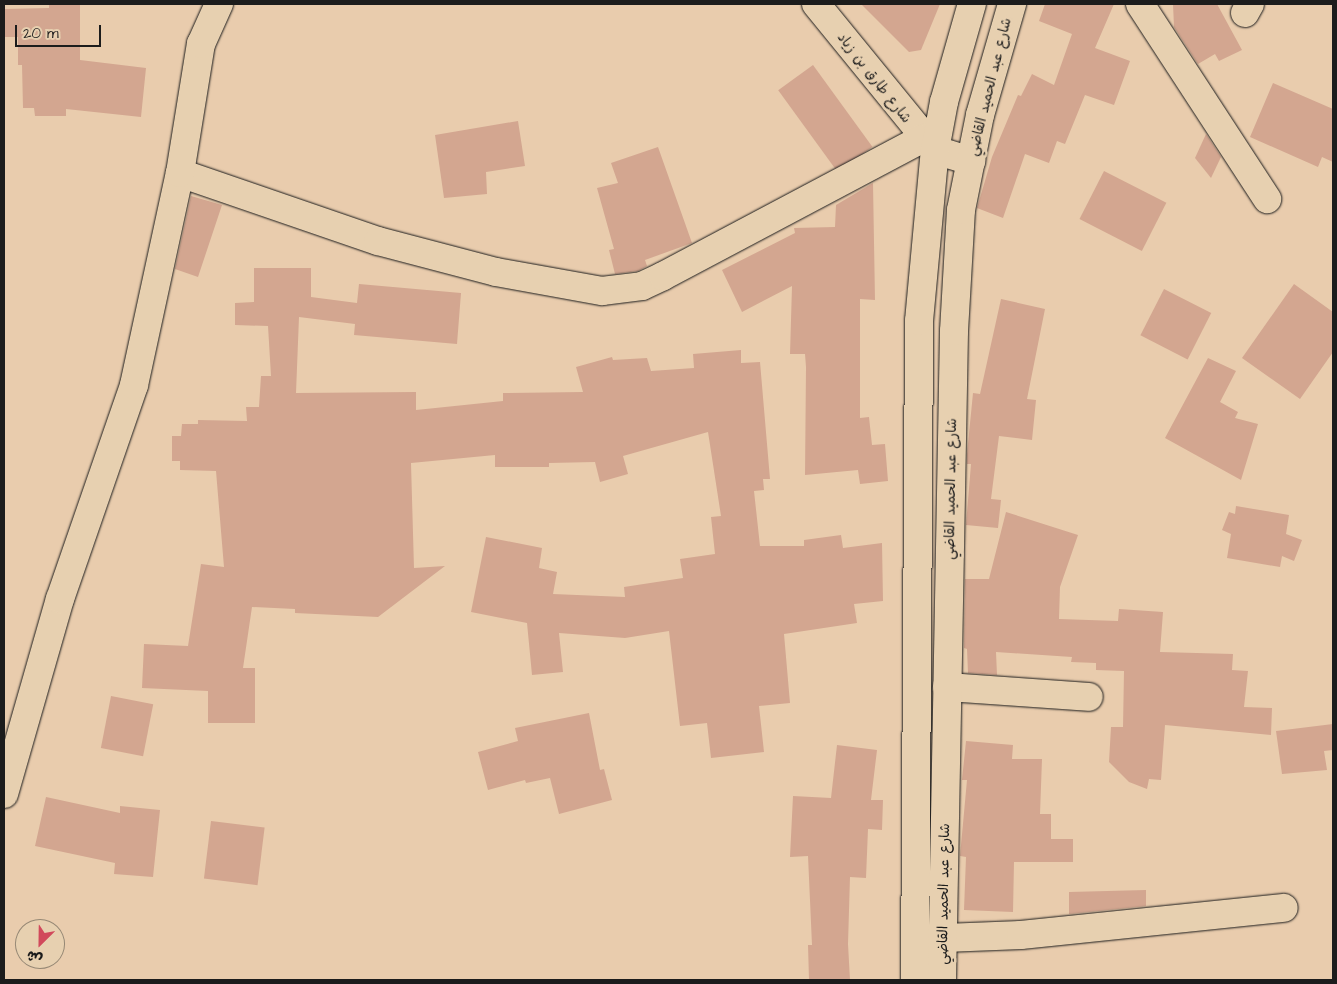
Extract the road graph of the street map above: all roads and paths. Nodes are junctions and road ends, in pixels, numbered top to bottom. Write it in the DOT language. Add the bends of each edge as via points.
graph roads {
  1 [pos="218,4"];
  2 [pos="816,4"];
  3 [pos="972,4"];
  4 [pos="1012,4"];
  5 [pos="1140,4"];
  6 [pos="929,144"];
  7 [pos="971,162"];
  8 [pos="180,173"];
  9 [pos="1267,199"];
  10 [pos="947,686"];
  11 [pos="1089,697"];
  12 [pos="4,794"];
  13 [pos="1284,908"];
  14 [pos="943,938"];
  15 [pos="915,939"];
  16 [pos="915,980"];
  17 [pos="942,980"];
  1 -- 8 [label="street" via="201,44"];
  2 -- 6 [label="street, شارع طارق بن زياد"];
  3 -- 6 [label="street, شارع عبد الحميد القاضي"];
  4 -- 7 [label="street, شارع عبد الحميد القاضي" via="980,116"];
  5 -- 9 [label="street"];
  6 -- 7 [label="street"];
  6 -- 8 [label="street" via="649,283 602,292 496,272 378,241"];
  6 -- 15 [label="street, شارع عبد الحميد القاضي" via="919,321"];
  7 -- 10 [label="street, شارع عبد الحميد القاضي" via="961,210 954,331"];
  8 -- 12 [label="street" via="134,385 60,599"];
  10 -- 11 [label="street"];
  10 -- 14 [label="street, شارع عبد الحميد القاضي"];
  13 -- 14 [label="street" via="1021,935"];
  14 -- 15 [label="street"];
  14 -- 17 [label="street, شارع عبد الحميد القاضي"];
  15 -- 16 [label="street, شارع عبد الحميد القاضي"];
}
